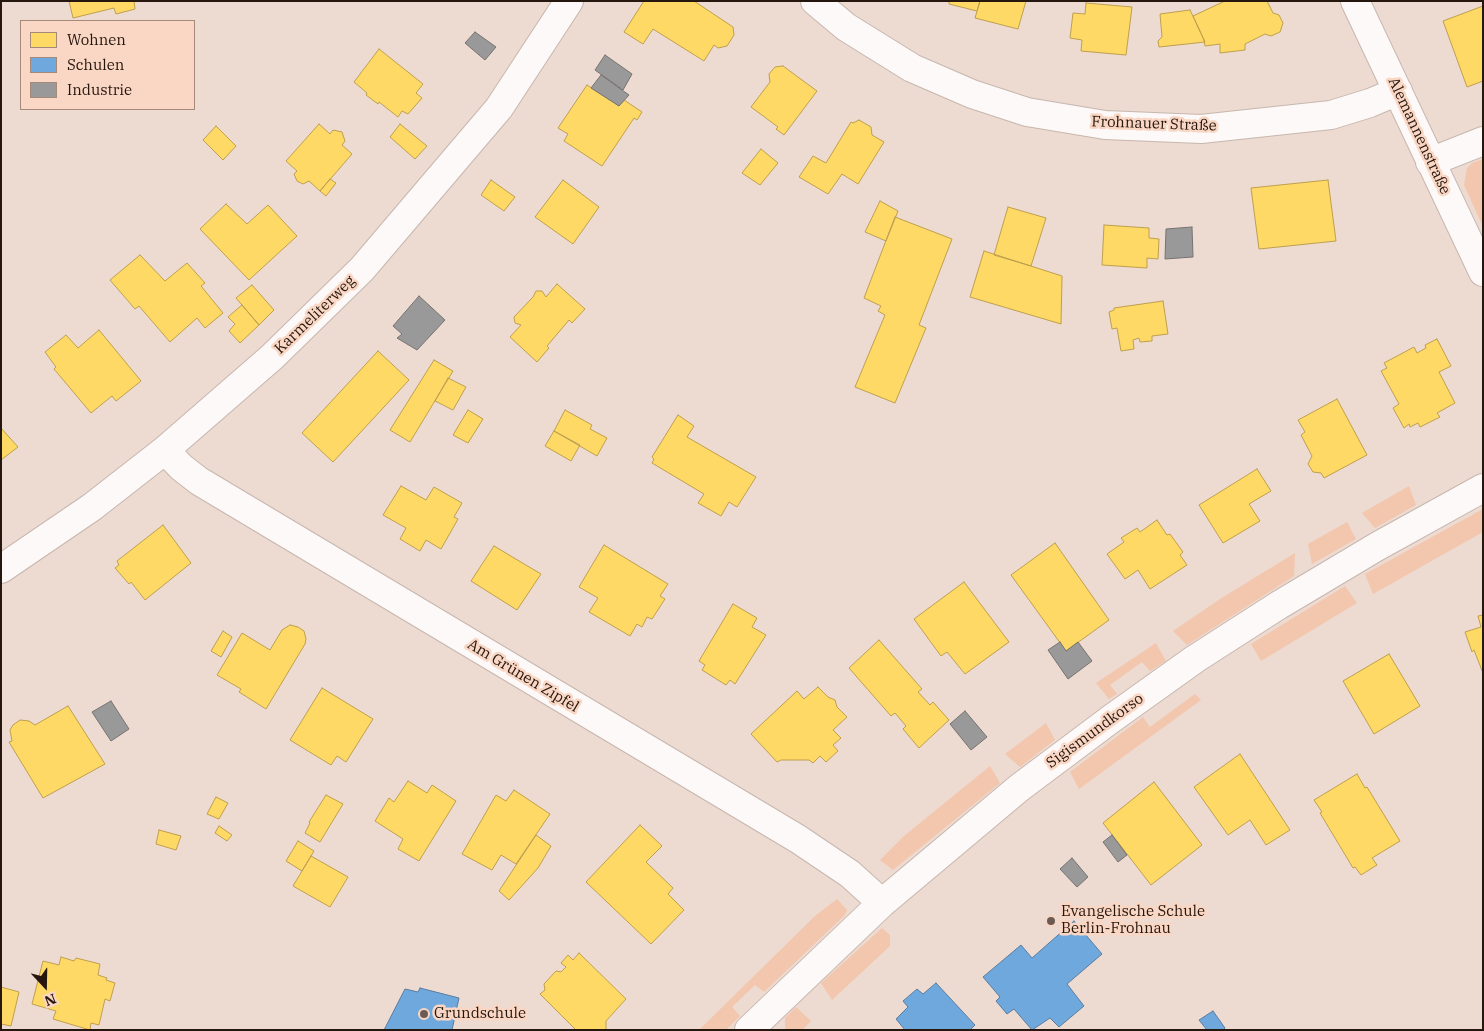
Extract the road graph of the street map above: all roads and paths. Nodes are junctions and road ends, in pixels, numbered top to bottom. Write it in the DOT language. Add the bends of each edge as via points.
graph roads {
  1 [pos="569,1"];
  2 [pos="816,1"];
  3 [pos="1355,1"];
  4 [pos="1398,91"];
  5 [pos="1483,141"];
  6 [pos="1430,162"];
  7 [pos="1483,272"];
  8 [pos="165,450"];
  9 [pos="1483,488"];
  10 [pos="1,569"];
  11 [pos="882,903"];
  12 [pos="749,1030"];
  1 -- 8 [label="street, Karmeliterweg" via="499,108 362,269 272,357"];
  2 -- 4 [label="street, Frohnauer Straße" via="846,27 912,68 972,94 1027,112 1105,125 1201,129 1331,115"];
  3 -- 4 [label="street, Alemannenstraße"];
  4 -- 6 [label="street, Alemannenstraße"];
  5 -- 6 [label="street"];
  6 -- 7 [label="street, Alemannenstraße"];
  8 -- 10 [label="street, Karmeliterweg" via="92,507"];
  8 -- 11 [label="street, Am Grünen Zipfel" via="199,482 798,839 850,874"];
  9 -- 11 [label="street, Sigismundkorso" via="1346,564 1195,659 1019,788"];
  11 -- 12 [label="street, Sigismundkorso"];
}
